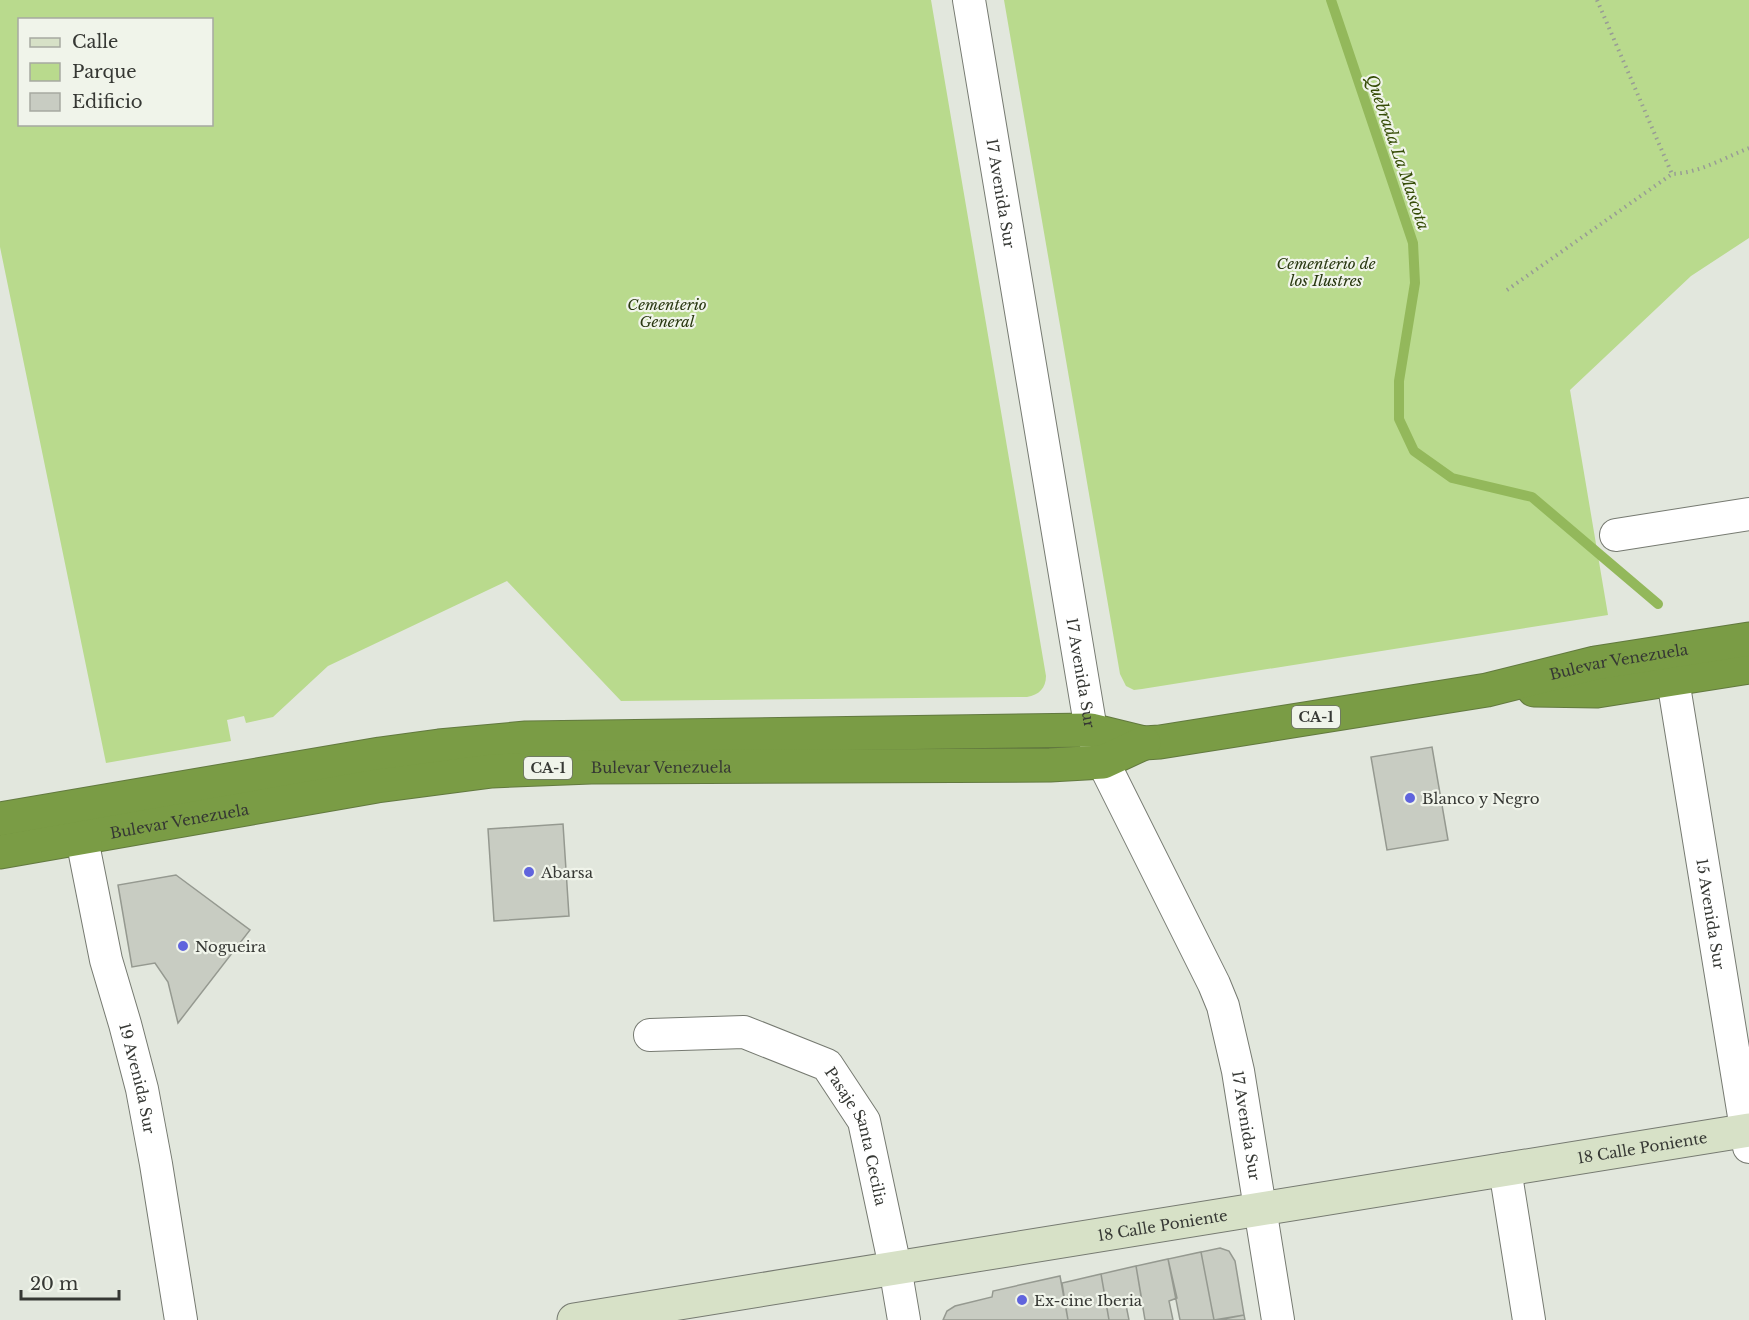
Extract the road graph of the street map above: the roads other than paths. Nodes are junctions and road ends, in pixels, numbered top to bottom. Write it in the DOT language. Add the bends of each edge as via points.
graph roads {
  1 [pos="969,0"];
  2 [pos="1749,514"];
  3 [pos="1616,535"];
  4 [pos="1749,639"];
  5 [pos="1749,667"];
  6 [pos="1673,680"];
  7 [pos="1487,690"];
  8 [pos="1091,730"];
  9 [pos="1144,743"];
  10 [pos="1103,762"];
  11 [pos="0,819"];
  12 [pos="82,838"];
  13 [pos="0,852"];
  14 [pos="650,1035"];
  15 [pos="1748,1136"];
  16 [pos="1505,1169"];
  17 [pos="1259,1210"];
  18 [pos="896,1267"];
  19 [pos="632,1315"];
  20 [pos="181,1320"];
  21 [pos="574,1320"];
  22 [pos="904,1320"];
  23 [pos="1278,1320"];
  24 [pos="1529,1320"];
  1 -- 8 [label="street, 17 Avenida Sur"];
  2 -- 3 [label="street"];
  4 -- 7 [label="highway, Bulevar Venezuela / CA-1" via="1595,663"];
  5 -- 6 [label="highway, Bulevar Venezuela / CA-1"];
  6 -- 7 [label="highway, Bulevar Venezuela / CA-1" via="1597,691"];
  6 -- 15 [label="street, 15 Avenida Sur"];
  7 -- 9 [label="highway, Bulevar Venezuela / CA-1"];
  8 -- 9 [label="highway, Bulevar Venezuela / CA-1"];
  8 -- 10 [label="street, 17 Avenida Sur"];
  8 -- 11 [label="highway, Bulevar Venezuela / CA-1" via="485,741 310,765"];
  9 -- 10 [label="highway, Bulevar Venezuela / CA-1"];
  10 -- 12 [label="highway, Bulevar Venezuela / CA-1" via="514,770 377,786"];
  10 -- 17 [label="street, 17 Avenida Sur" via="1223,1005 1238,1071"];
  12 -- 13 [label="highway, Bulevar Venezuela / CA-1"];
  12 -- 20 [label="street, 19 Avenida Sur" via="106,960 142,1089"];
  14 -- 18 [label="street, Pasaje Santa Cecilia" via="744,1032 827,1065 864,1121"];
  15 -- 16 [label="street, 18 Calle Poniente"];
  16 -- 17 [label="street, 18 Calle Poniente"];
  16 -- 24 [label="street"];
  17 -- 18 [label="street, 18 Calle Poniente"];
  17 -- 23 [label="street, 17 Avenida Sur"];
  18 -- 19 [label="street, 18 Calle Poniente"];
  18 -- 22 [label="street, Pasaje Santa Cecilia"];
  19 -- 21 [label="street, 18 Calle Poniente"];
}
